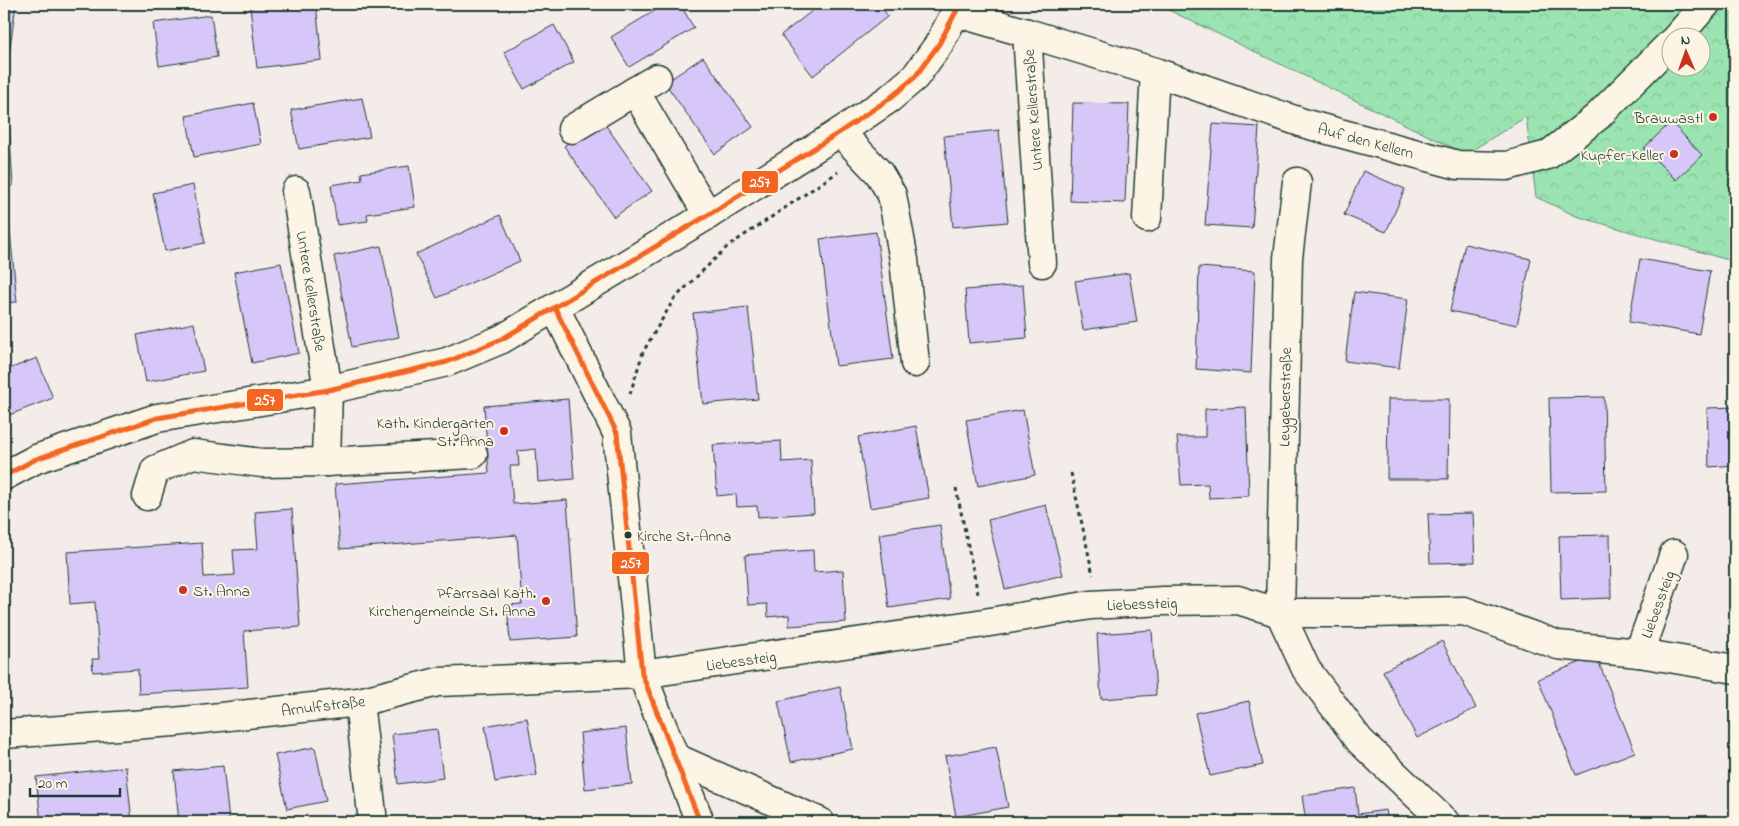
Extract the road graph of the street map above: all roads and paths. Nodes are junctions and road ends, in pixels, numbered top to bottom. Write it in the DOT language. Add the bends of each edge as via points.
graph roads {
  1 [pos="1706,4"];
  2 [pos="958,8"];
  3 [pos="1685,28"];
  4 [pos="1028,33"];
  5 [pos="1662,52"];
  6 [pos="1155,72"];
  7 [pos="572,129"];
  8 [pos="840,132"];
  9 [pos="861,154"];
  10 [pos="1297,182"];
  11 [pos="296,191"];
  12 [pos="708,215"];
  13 [pos="1148,218"];
  14 [pos="1042,263"];
  15 [pos="555,308"];
  16 [pos="915,363"];
  17 [pos="328,390"];
  18 [pos="618,433"];
  19 [pos="473,454"];
  20 [pos="326,462"];
  21 [pos="1071,473"];
  22 [pos="4,476"];
  23 [pos="956,488"];
  24 [pos="147,496"];
  25 [pos="1674,554"];
  26 [pos="1092,572"];
  27 [pos="976,586"];
  28 [pos="1280,613"];
  29 [pos="1639,653"];
  30 [pos="1735,669"];
  31 [pos="642,674"];
  32 [pos="359,702"];
  33 [pos="4,734"];
  34 [pos="676,758"];
  35 [pos="374,822"];
  36 [pos="700,822"];
  37 [pos="820,822"];
  38 [pos="1445,822"];
  1 -- 3 [label="street"];
  2 -- 4 [label="street, Untere Kellerstraße"];
  2 -- 8 [label="street, Untere Kellerstraße" via="940,44 915,76 889,99"];
  4 -- 6 [label="street, Auf den Kellern"];
  4 -- 14 [label="street, Untere Kellerstraße"];
  5 -- 6 [label="street, Auf den Kellern" via="1597,117 1548,155 1507,166 1458,165 1306,124"];
  6 -- 13 [label="street"];
  7 -- 12 [label="street" via="646,84"];
  8 -- 9 [label="street"];
  8 -- 12 [label="street, Untere Kellerstraße"];
  9 -- 16 [label="street" via="879,173 892,195 904,260"];
  9 -- 18 [label="path" via="727,247 674,299 643,352"];
  10 -- 28 [label="street, Leygeberstraße" via="1288,258"];
  11 -- 17 [label="street, Untere Kellerstraße"];
  12 -- 15 [label="street, Untere Kellerstraße"];
  15 -- 17 [label="street, Untere Kellerstraße" via="502,339 447,362"];
  15 -- 18 [label="street"];
  17 -- 20 [label="street"];
  17 -- 22 [label="street, Untere Kellerstraße" via="157,418 36,459"];
  18 -- 31 [label="street"];
  19 -- 20 [label="street"];
  20 -- 24 [label="street" via="262,463 193,454 156,470"];
  21 -- 26 [label="path"];
  23 -- 27 [label="path"];
  25 -- 29 [label="street, Liebessteig"];
  28 -- 29 [label="street, Liebessteig" via="1464,611 1558,645"];
  28 -- 31 [label="street, Liebessteig" via="1238,600 1091,605"];
  28 -- 38 [label="street" via="1306,669 1360,741"];
  29 -- 30 [label="street, Liebessteig"];
  31 -- 32 [label="street, Arnulfstraße" via="438,682"];
  31 -- 34 [label="street"];
  32 -- 33 [label="street, Arnulfstraße" via="174,722"];
  32 -- 35 [label="street"];
  34 -- 36 [label="street"];
  34 -- 37 [label="street"];
}
